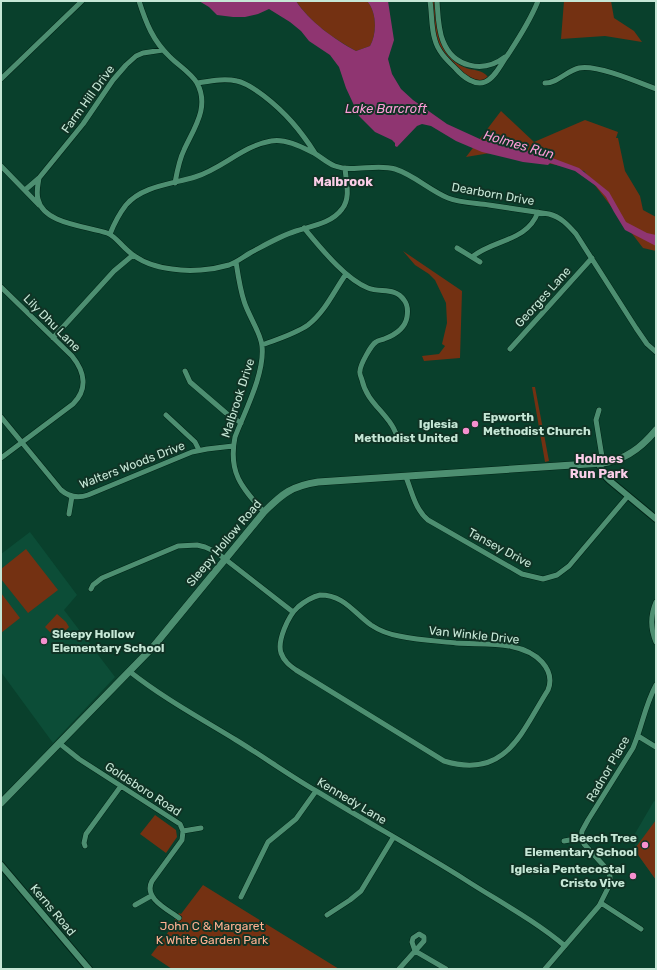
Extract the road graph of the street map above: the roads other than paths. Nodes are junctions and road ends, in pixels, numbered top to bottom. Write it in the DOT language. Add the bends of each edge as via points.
graph roads {
  1 [pos="73,1"];
  2 [pos="82,1"];
  3 [pos="140,1"];
  4 [pos="430,1"];
  5 [pos="437,1"];
  6 [pos="538,1"];
  7 [pos="77,6"];
  8 [pos="163,50"];
  9 [pos="507,56"];
  10 [pos="1,79"];
  11 [pos="197,83"];
  12 [pos="545,83"];
  13 [pos="656,89"];
  14 [pos="315,154"];
  15 [pos="1,166"];
  16 [pos="345,168"];
  17 [pos="39,178"];
  18 [pos="175,182"];
  19 [pos="25,190"];
  20 [pos="42,209"];
  21 [pos="538,212"];
  22 [pos="304,228"];
  23 [pos="110,234"];
  24 [pos="457,248"];
  25 [pos="133,255"];
  26 [pos="472,257"];
  27 [pos="592,258"];
  28 [pos="236,262"];
  29 [pos="480,262"];
  30 [pos="346,274"];
  31 [pos="1,287"];
  32 [pos="53,338"];
  33 [pos="262,345"];
  34 [pos="510,349"];
  35 [pos="656,352"];
  36 [pos="185,371"];
  37 [pos="598,410"];
  38 [pos="166,415"];
  39 [pos="1,417"];
  40 [pos="241,423"];
  41 [pos="656,430"];
  42 [pos="398,438"];
  43 [pos="22,443"];
  44 [pos="233,446"];
  45 [pos="199,450"];
  46 [pos="1,458"];
  47 [pos="601,464"];
  48 [pos="406,477"];
  49 [pos="72,496"];
  50 [pos="628,496"];
  51 [pos="264,512"];
  52 [pos="69,514"];
  53 [pos="656,519"];
  54 [pos="226,559"];
  55 [pos="91,589"];
  56 [pos="656,602"];
  57 [pos="293,612"];
  58 [pos="656,642"];
  59 [pos="129,672"];
  60 [pos="656,685"];
  61 [pos="638,736"];
  62 [pos="59,743"];
  63 [pos="656,747"];
  64 [pos="121,786"];
  65 [pos="316,791"];
  66 [pos="1,803"];
  67 [pos="201,828"];
  68 [pos="183,831"];
  69 [pos="393,838"];
  70 [pos="581,838"];
  71 [pos="564,841"];
  72 [pos="85,846"];
  73 [pos="1,865"];
  74 [pos="151,896"];
  75 [pos="242,897"];
  76 [pos="601,902"];
  77 [pos="135,905"];
  78 [pos="327,915"];
  79 [pos="179,918"];
  80 [pos="641,929"];
  81 [pos="565,946"];
  82 [pos="89,969"];
  83 [pos="399,969"];
  84 [pos="446,969"];
  85 [pos="545,969"];
  1 -- 7 [label="street"];
  2 -- 7 [label="street"];
  3 -- 8 [label="street" via="149,29"];
  4 -- 9 [label="street" via="432,31 437,46 462,76 477,82 485,82 492,77"];
  5 -- 9 [label="street" via="440,35 446,49 454,58 472,66 484,67 497,63"];
  6 -- 9 [label="street" via="523,32"];
  7 -- 10 [label="street"];
  8 -- 11 [label="street"];
  8 -- 17 [label="street, Farm Hill Drive" via="143,53 126,64 83,124"];
  11 -- 14 [label="street" via="226,80 247,85 286,114"];
  11 -- 18 [label="street" via="202,98 201,111 180,158"];
  12 -- 13 [label="street" via="553,82 573,70 588,67"];
  14 -- 16 [label="street, Dearborn Drive" via="334,166"];
  14 -- 18 [label="street, Dearborn Drive" via="292,144 272,141 253,146 201,175"];
  15 -- 19 [label="street"];
  16 -- 21 [label="street, Dearborn Drive" via="386,167 402,172 449,199"];
  16 -- 22 [label="street" via="345,205 332,218"];
  17 -- 19 [label="street, Farm Hill Drive"];
  17 -- 20 [label="street" via="37,194"];
  18 -- 23 [label="street, Dearborn Drive" via="149,190 130,201"];
  19 -- 20 [label="street"];
  20 -- 23 [label="street" via="62,221"];
  21 -- 26 [label="street" via="533,224 522,233 486,248"];
  21 -- 27 [label="street, Dearborn Drive" via="554,215 564,221"];
  22 -- 28 [label="street"];
  22 -- 30 [label="street"];
  23 -- 25 [label="street"];
  24 -- 26 [label="street"];
  25 -- 28 [label="street" via="148,263 178,270 224,266"];
  25 -- 32 [label="street" via="114,271"];
  26 -- 29 [label="street"];
  27 -- 34 [label="street, Georges Lane"];
  27 -- 35 [label="street, Dearborn Drive" via="647,344"];
  28 -- 33 [label="street, Malbrook Drive" via="244,301"];
  30 -- 33 [label="street" via="315,319 302,329"];
  30 -- 42 [label="street" via="366,287 399,294 407,306 407,320 403,329 375,342 359,370 370,400 392,426"];
  31 -- 32 [label="street, Lily Dhu Lane"];
  32 -- 43 [label="street, Lily Dhu Lane" via="79,366 84,380 83,388 73,404"];
  33 -- 40 [label="street, Malbrook Drive" via="258,376"];
  36 -- 40 [label="street" via="190,382"];
  37 -- 47 [label="street" via="596,420"];
  38 -- 45 [label="street" via="192,438"];
  39 -- 43 [label="street, Walters Woods Drive"];
  40 -- 44 [label="street, Malbrook Drive"];
  41 -- 47 [label="main road, Sleepy Hollow Road" via="631,454"];
  43 -- 46 [label="street, Lily Dhu Lane"];
  43 -- 49 [label="street, Walters Woods Drive" via="61,490"];
  44 -- 45 [label="street, Walters Woods Drive"];
  44 -- 51 [label="street, Malbrook Drive" via="234,463 240,482 246,493"];
  45 -- 49 [label="street, Walters Woods Drive" via="88,495"];
  47 -- 48 [label="main road, Sleepy Hollow Road"];
  47 -- 50 [label="street" via="609,480"];
  48 -- 50 [label="street, Tansey Drive" via="416,504 428,520 518,573 539,578 557,575 568,566"];
  48 -- 51 [label="main road, Sleepy Hollow Road" via="302,485 284,494"];
  49 -- 52 [label="street"];
  50 -- 53 [label="street"];
  51 -- 54 [label="main road, Sleepy Hollow Road"];
  54 -- 55 [label="street" via="205,547 178,546 102,578"];
  54 -- 57 [label="street"];
  54 -- 59 [label="main road, Sleepy Hollow Road"];
  56 -- 58 [label="street" via="651,620"];
  57 -- 57 [label="street, Van Winkle Drive" via="280,642 286,662 439,758 452,763 482,764 503,756 516,741 550,685 550,675 546,666 536,656 519,648 426,641 387,633 372,625 343,601 330,596 315,597"];
  59 -- 62 [label="main road, Sleepy Hollow Road"];
  59 -- 65 [label="street, Kennedy Lane"];
  60 -- 61 [label="street, Radnor Place" via="648,701"];
  61 -- 63 [label="street"];
  61 -- 70 [label="street, Radnor Place" via="628,757 582,831"];
  62 -- 64 [label="street, Goldsboro Road" via="78,759"];
  62 -- 66 [label="main road, Sleepy Hollow Road"];
  64 -- 68 [label="street, Goldsboro Road" via="176,821"];
  64 -- 72 [label="street" via="86,834"];
  65 -- 69 [label="street, Kennedy Lane"];
  65 -- 75 [label="street" via="296,820 268,842"];
  67 -- 68 [label="street"];
  68 -- 74 [label="street, Goldsboro Road" via="182,840 150,884"];
  69 -- 78 [label="street" via="361,891"];
  69 -- 81 [label="street, Kennedy Lane" via="505,904 546,930"];
  70 -- 71 [label="street"];
  70 -- 76 [label="street" via="609,872 610,884"];
  73 -- 82 [label="street, Kerns Road"];
  74 -- 77 [label="street"];
  74 -- 79 [label="street"];
  76 -- 80 [label="street"];
  76 -- 81 [label="street"];
  81 -- 85 [label="street"];
  83 -- 84 [label="street" via="415,951"];
}
